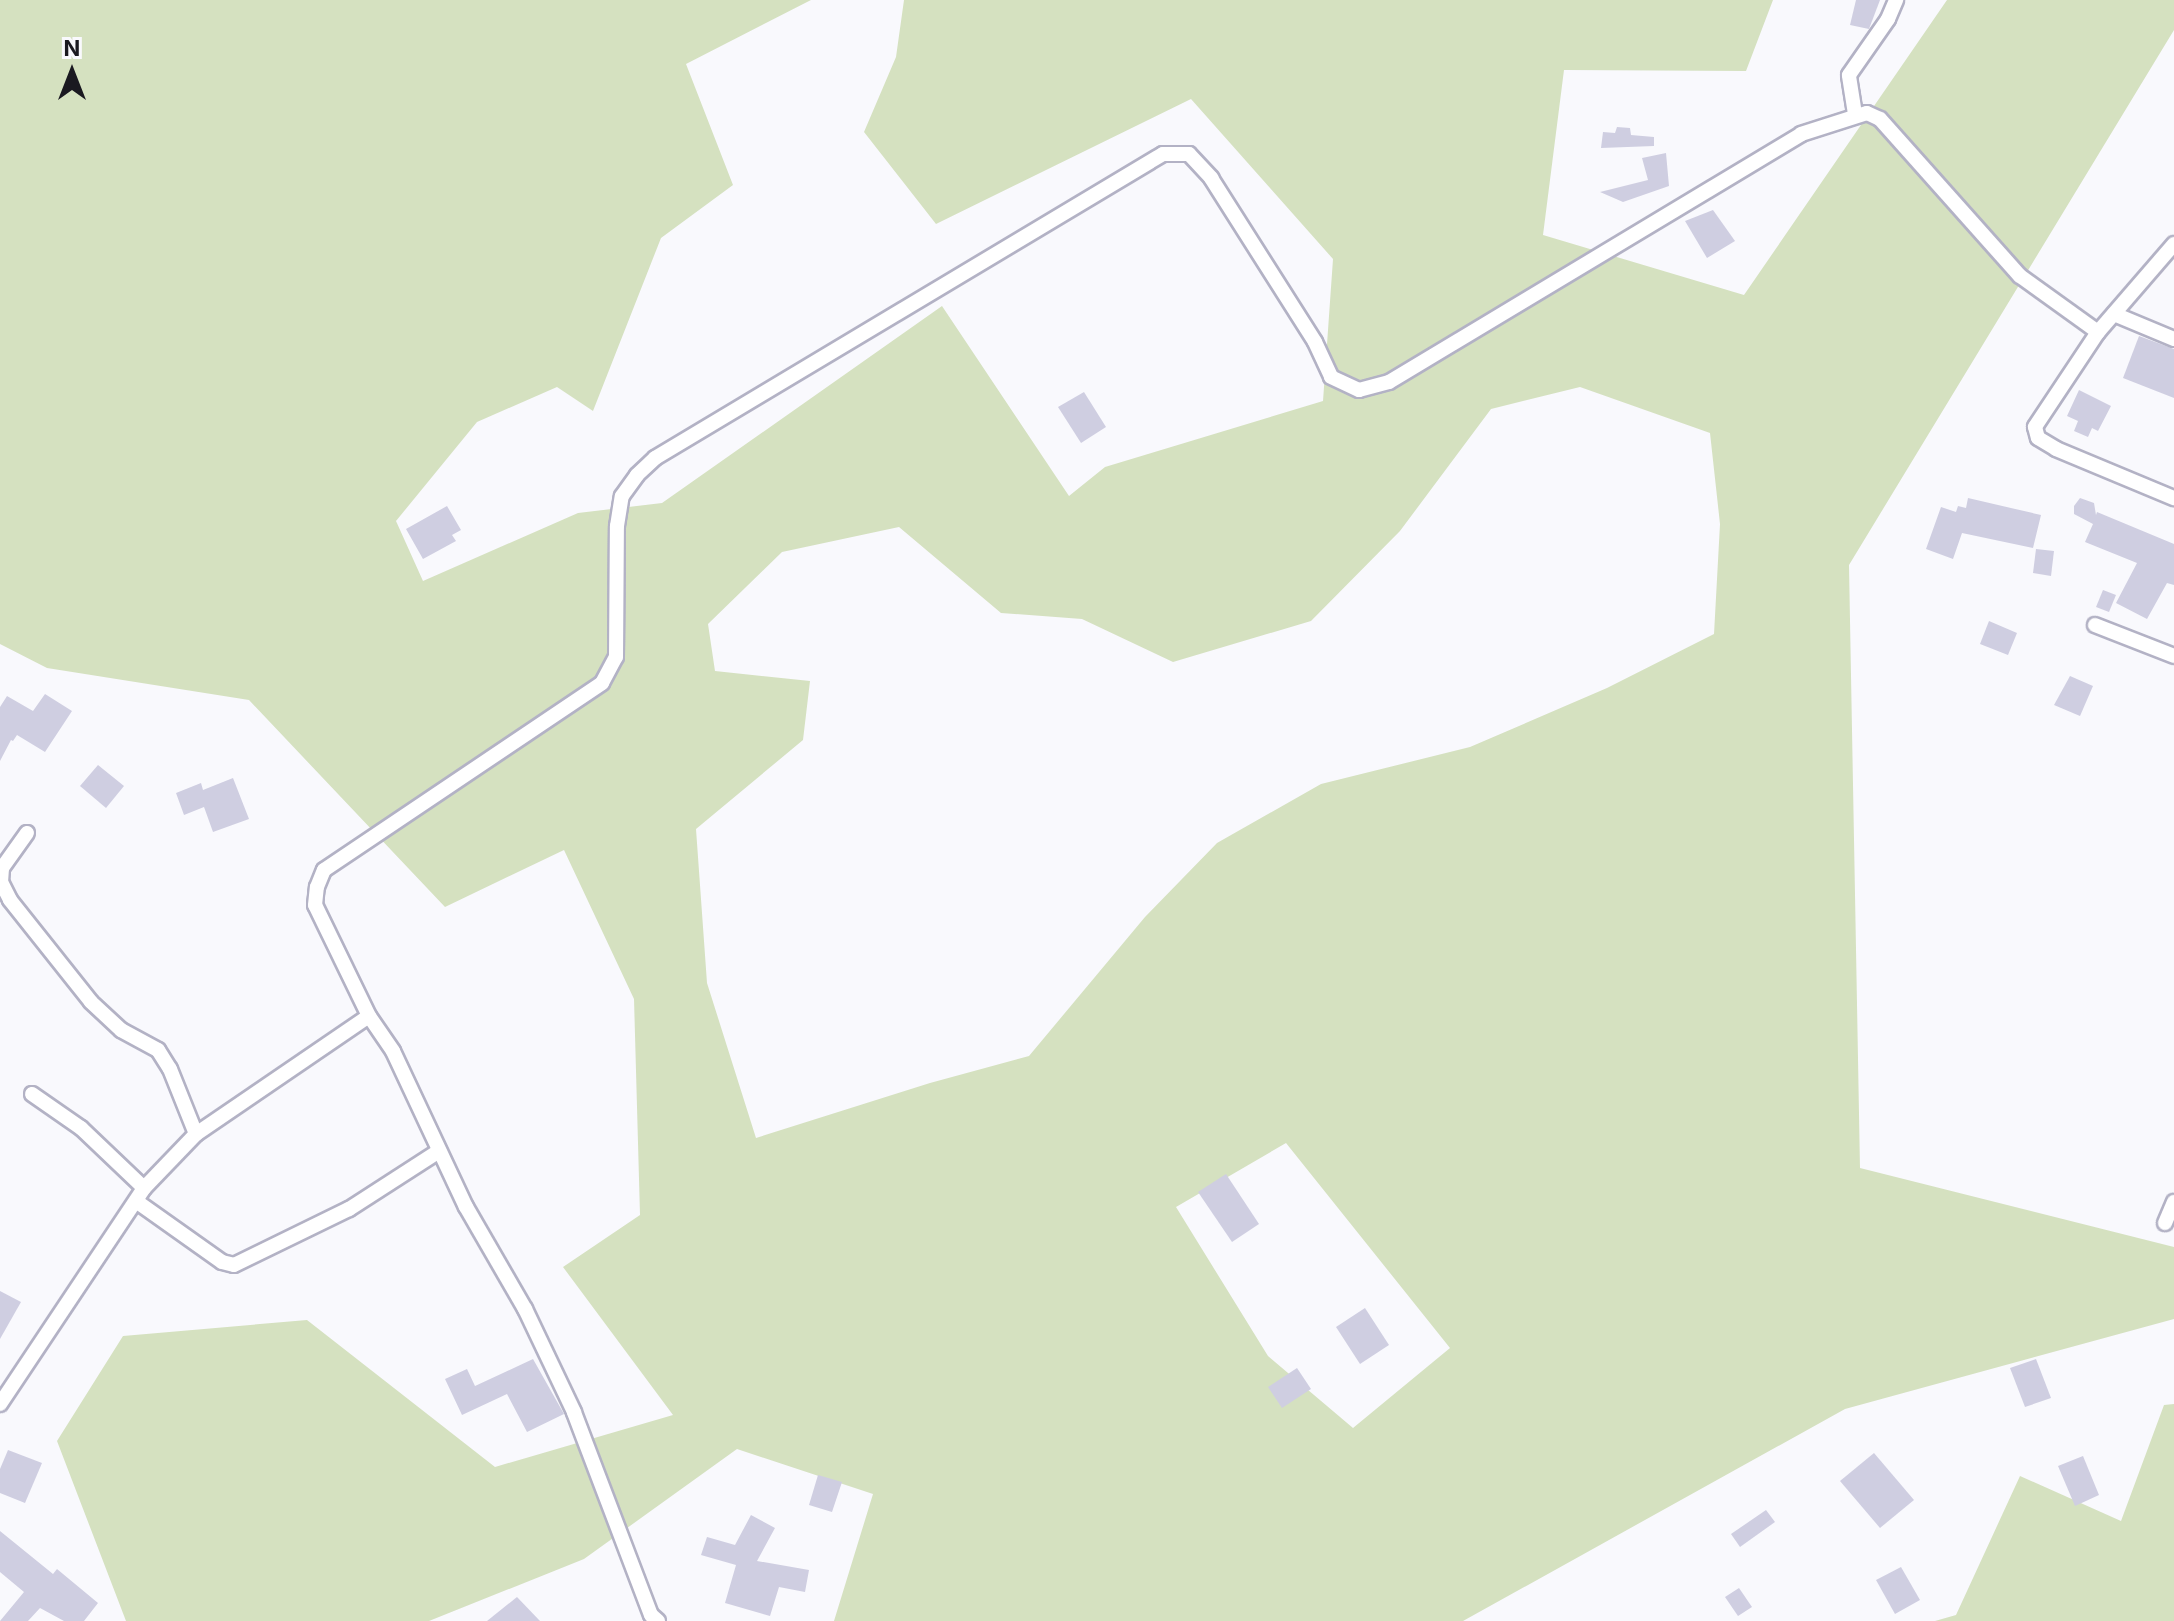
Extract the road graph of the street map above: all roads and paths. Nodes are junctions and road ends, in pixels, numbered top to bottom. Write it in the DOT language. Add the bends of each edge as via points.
graph roads {
  1 [pos="1896,0"];
  2 [pos="1855,114"];
  3 [pos="2174,244"];
  4 [pos="2114,314"];
  5 [pos="2098,332"];
  6 [pos="2174,339"];
  7 [pos="2174,498"];
  8 [pos="2095,625"];
  9 [pos="2174,656"];
  10 [pos="27,833"];
  11 [pos="369,1016"];
  12 [pos="32,1094"];
  13 [pos="196,1134"];
  14 [pos="439,1151"];
  15 [pos="144,1188"];
  16 [pos="136,1201"];
  17 [pos="2174,1202"];
  18 [pos="2165,1223"];
  19 [pos="2,1394"];
  20 [pos="651,1619"];
  1 -- 2 [label="street" via="1849,75"];
  2 -- 5 [label="street" via="1880,119 2020,276"];
  2 -- 11 [label="street" via="1801,134 1389,382 1359,390 1331,377 1315,342 1211,178 1189,154 1163,154 655,458 622,496 616,657 602,683 324,870 315,905"];
  3 -- 4 [label="street"];
  4 -- 5 [label="street"];
  4 -- 6 [label="street"];
  5 -- 7 [label="street" via="2035,427 2038,438"];
  8 -- 9 [label="street"];
  10 -- 13 [label="street" via="2,868 1,882 10,900 91,1002 121,1030 158,1050"];
  11 -- 13 [label="street"];
  11 -- 14 [label="street" via="393,1051"];
  12 -- 15 [label="street" via="81,1128"];
  13 -- 15 [label="street"];
  14 -- 16 [label="street" via="349,1209 234,1265 222,1262"];
  14 -- 20 [label="street" via="574,1412"];
  15 -- 16 [label="street"];
  16 -- 19 [label="street"];
  17 -- 18 [label="street"];
}
